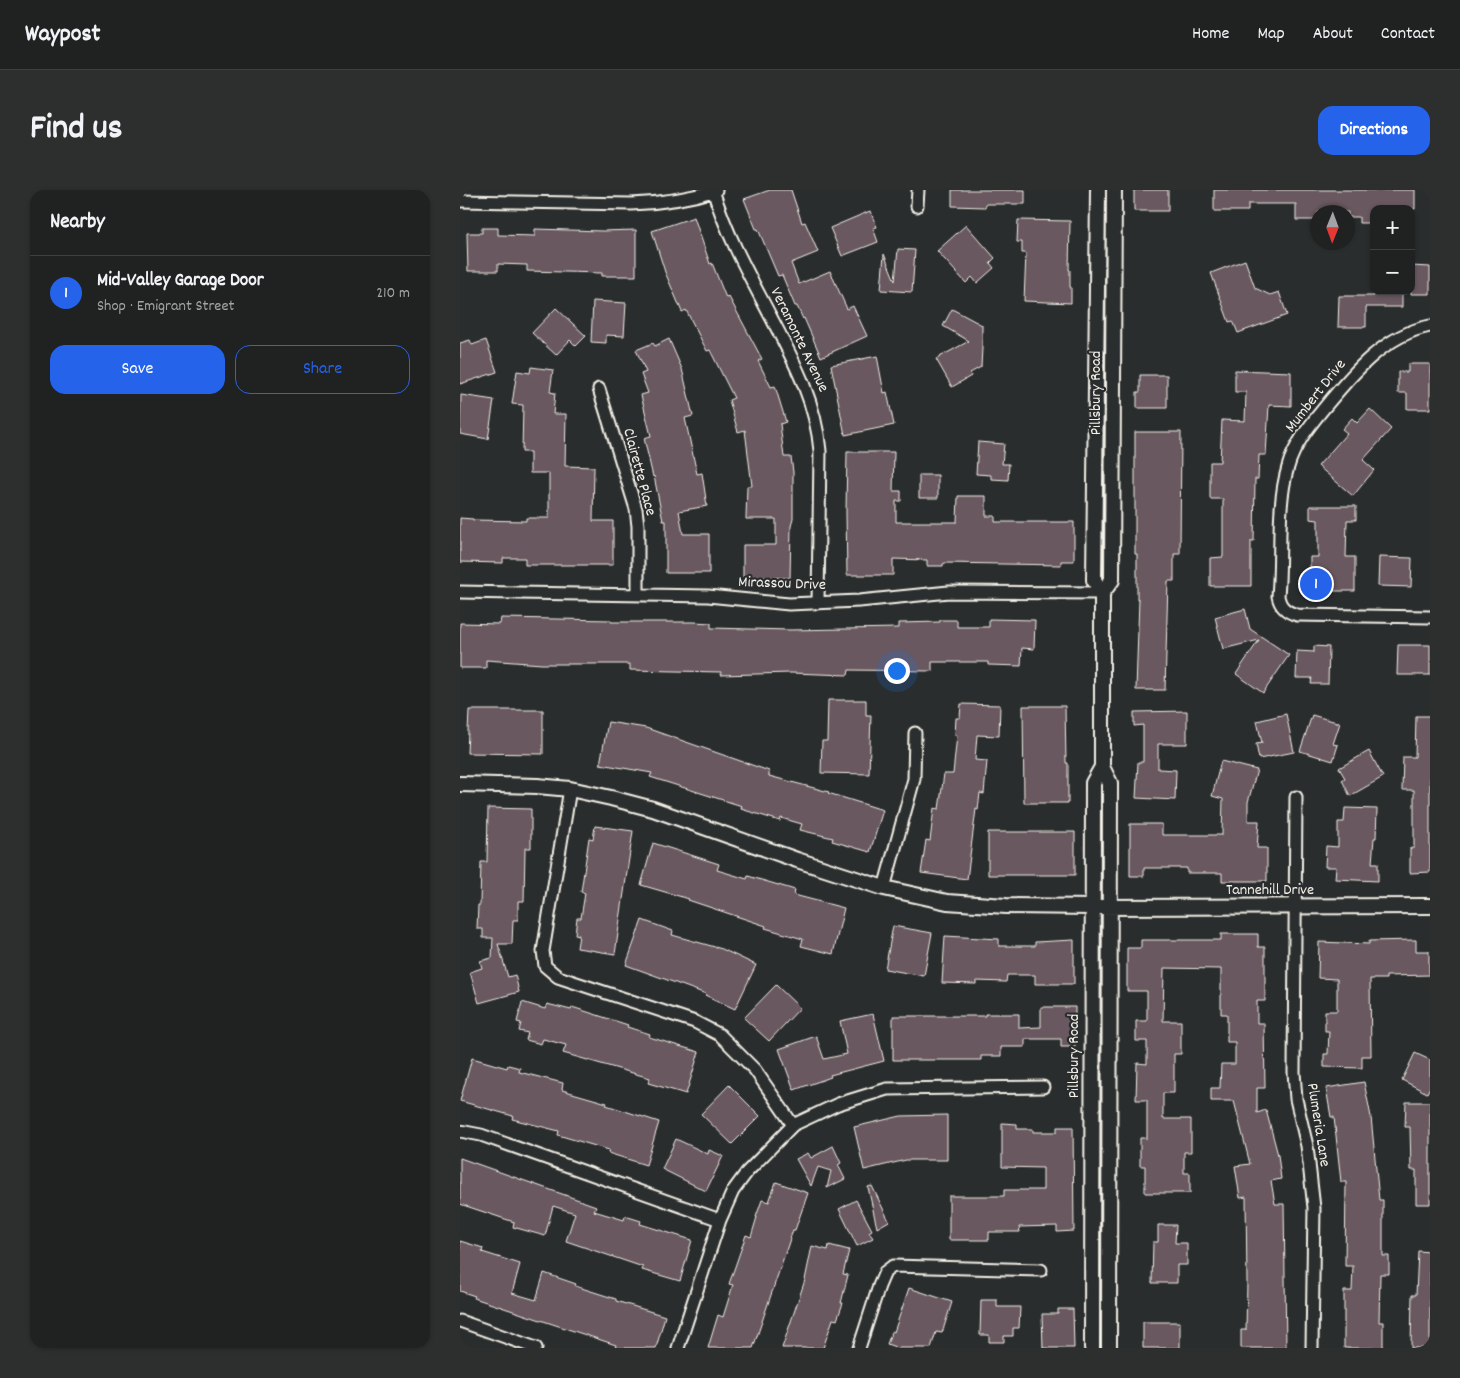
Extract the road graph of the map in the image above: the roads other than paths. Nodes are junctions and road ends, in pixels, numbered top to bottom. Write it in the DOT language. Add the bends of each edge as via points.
graph roads {
  1 [pos="714,190"];
  2 [pos="918,190"];
  3 [pos="1098,190"];
  4 [pos="1114,190"];
  5 [pos="460,201"];
  6 [pos="917,206"];
  7 [pos="1430,326"];
  8 [pos="599,389"];
  9 [pos="460,592"];
  10 [pos="1102,592"];
  11 [pos="638,594"];
  12 [pos="818,603"];
  13 [pos="1430,617"];
  14 [pos="915,733"];
  15 [pos="1102,768"];
  16 [pos="460,784"];
  17 [pos="570,789"];
  18 [pos="1296,797"];
  19 [pos="884,888"];
  20 [pos="1430,906"];
  21 [pos="1092,907"];
  22 [pos="1111,907"];
  23 [pos="1296,908"];
  24 [pos="1043,1087"];
  25 [pos="793,1125"];
  26 [pos="460,1131"];
  27 [pos="720,1220"];
  28 [pos="1041,1270"];
  29 [pos="460,1321"];
  30 [pos="536,1348"];
  31 [pos="678,1348"];
  32 [pos="859,1348"];
  33 [pos="1092,1348"];
  34 [pos="1109,1348"];
  35 [pos="1312,1348"];
  1 -- 5 [label="street" via="666,202 631,204"];
  1 -- 12 [label="street, Veramonte Avenue" via="740,259 802,377 819,430"];
  2 -- 6 [label="street"];
  3 -- 10 [label="street, Pillsbury Road" via="1094,580"];
  4 -- 10 [label="street, Pillsbury Road" via="1112,580"];
  7 -- 13 [label="street, Mumbert Drive" via="1389,343 1351,375 1308,428 1288,465 1283,488 1278,596 1286,612 1297,616"];
  8 -- 11 [label="street, Clairette Place" via="636,510"];
  9 -- 11 [label="street, Mirassou Drive"];
  10 -- 12 [label="street, Mirassou Drive" via="950,592"];
  10 -- 15 [label="street, Pillsbury Road"];
  11 -- 12 [label="street, Mirassou Drive"];
  14 -- 19 [label="street" via="914,779"];
  15 -- 21 [label="street, Pillsbury Road" via="1093,783"];
  15 -- 22 [label="street, Pillsbury Road" via="1110,783"];
  16 -- 17 [label="street, Tannehill Drive"];
  17 -- 19 [label="street, Tannehill Drive" via="653,809"];
  17 -- 25 [label="street" via="543,951 545,966 558,977 695,1022 720,1035 755,1070"];
  18 -- 23 [label="street, Plumeria Lane"];
  19 -- 21 [label="street, Tannehill Drive" via="947,902"];
  20 -- 23 [label="street, Tannehill Drive"];
  21 -- 22 [label="street, Tannehill Drive"];
  21 -- 33 [label="street, Pillsbury Road"];
  22 -- 23 [label="street, Tannehill Drive"];
  22 -- 34 [label="street, Pillsbury Road"];
  23 -- 35 [label="street, Plumeria Lane" via="1294,1072 1314,1208"];
  24 -- 25 [label="street" via="888,1089 838,1104"];
  25 -- 27 [label="street" via="733,1191"];
  26 -- 27 [label="street" via="481,1135"];
  27 -- 31 [label="street"];
  28 -- 32 [label="street" via="893,1266 885,1272 879,1286"];
  29 -- 30 [label="street"];
}
